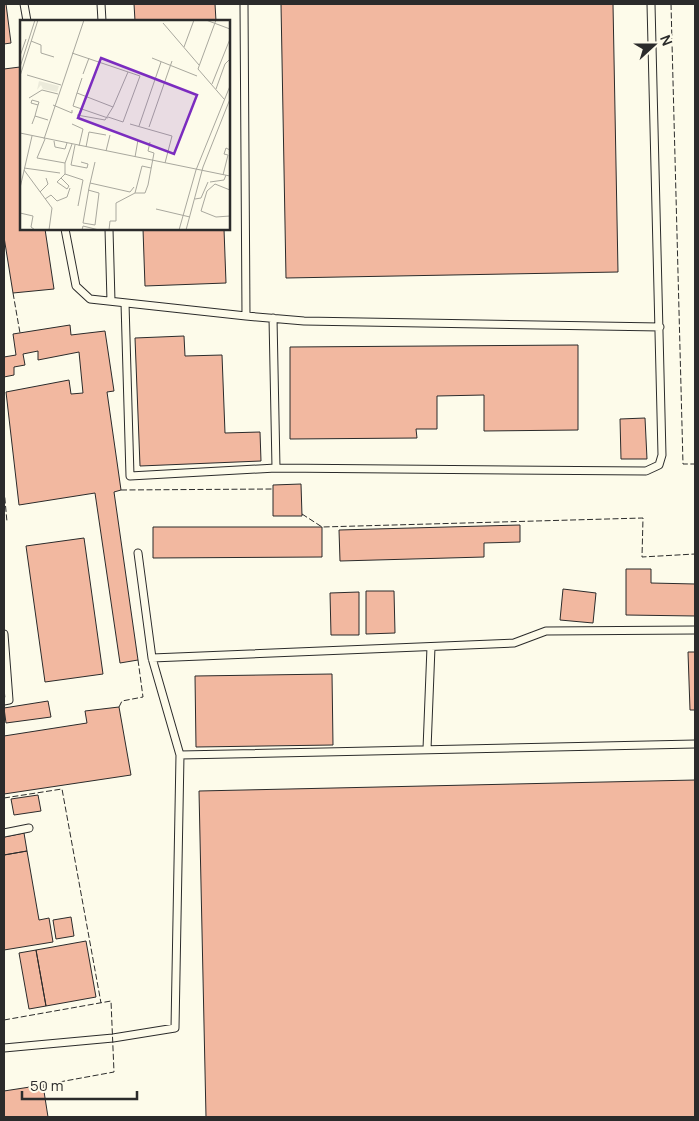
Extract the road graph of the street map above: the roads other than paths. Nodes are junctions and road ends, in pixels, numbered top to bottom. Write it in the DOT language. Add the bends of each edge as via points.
graph roads {
  1 [pos="24,4"];
  2 [pos="101,4"];
  3 [pos="244,4"];
  4 [pos="651,4"];
  5 [pos="27,20"];
  6 [pos="102,20"];
  7 [pos="65,230"];
  8 [pos="109,230"];
  9 [pos="111,301"];
  10 [pos="125,303"];
  11 [pos="246,316"];
  12 [pos="273,318"];
  13 [pos="660,327"];
  14 [pos="276,468"];
  15 [pos="138,553"];
  16 [pos="695,630"];
  17 [pos="4,634"];
  18 [pos="431,647"];
  19 [pos="152,658"];
  20 [pos="4,701"];
  21 [pos="695,744"];
  22 [pos="427,749"];
  23 [pos="180,754"];
  24 [pos="29,828"];
  25 [pos="4,833"];
  26 [pos="4,1048"];
  1 -- 5 [label="lane"];
  2 -- 6 [label="lane"];
  3 -- 11 [label="lane"];
  4 -- 13 [label="lane"];
  7 -- 9 [label="lane" via="76,286 90,299"];
  8 -- 9 [label="lane"];
  9 -- 10 [label="lane"];
  10 -- 11 [label="lane"];
  10 -- 14 [label="lane" via="130,476"];
  11 -- 12 [label="lane"];
  12 -- 13 [label="lane"];
  12 -- 14 [label="lane"];
  13 -- 14 [label="lane" via="662,455 659,465 646,471"];
  15 -- 19 [label="lane"];
  16 -- 18 [label="lane" via="546,631 514,643"];
  17 -- 20 [label="lane" via="9,700"];
  18 -- 19 [label="lane"];
  18 -- 22 [label="lane"];
  19 -- 23 [label="lane"];
  21 -- 22 [label="lane"];
  22 -- 23 [label="lane"];
  23 -- 26 [label="lane" via="174,1028 113,1038"];
  24 -- 25 [label="lane"];
}
